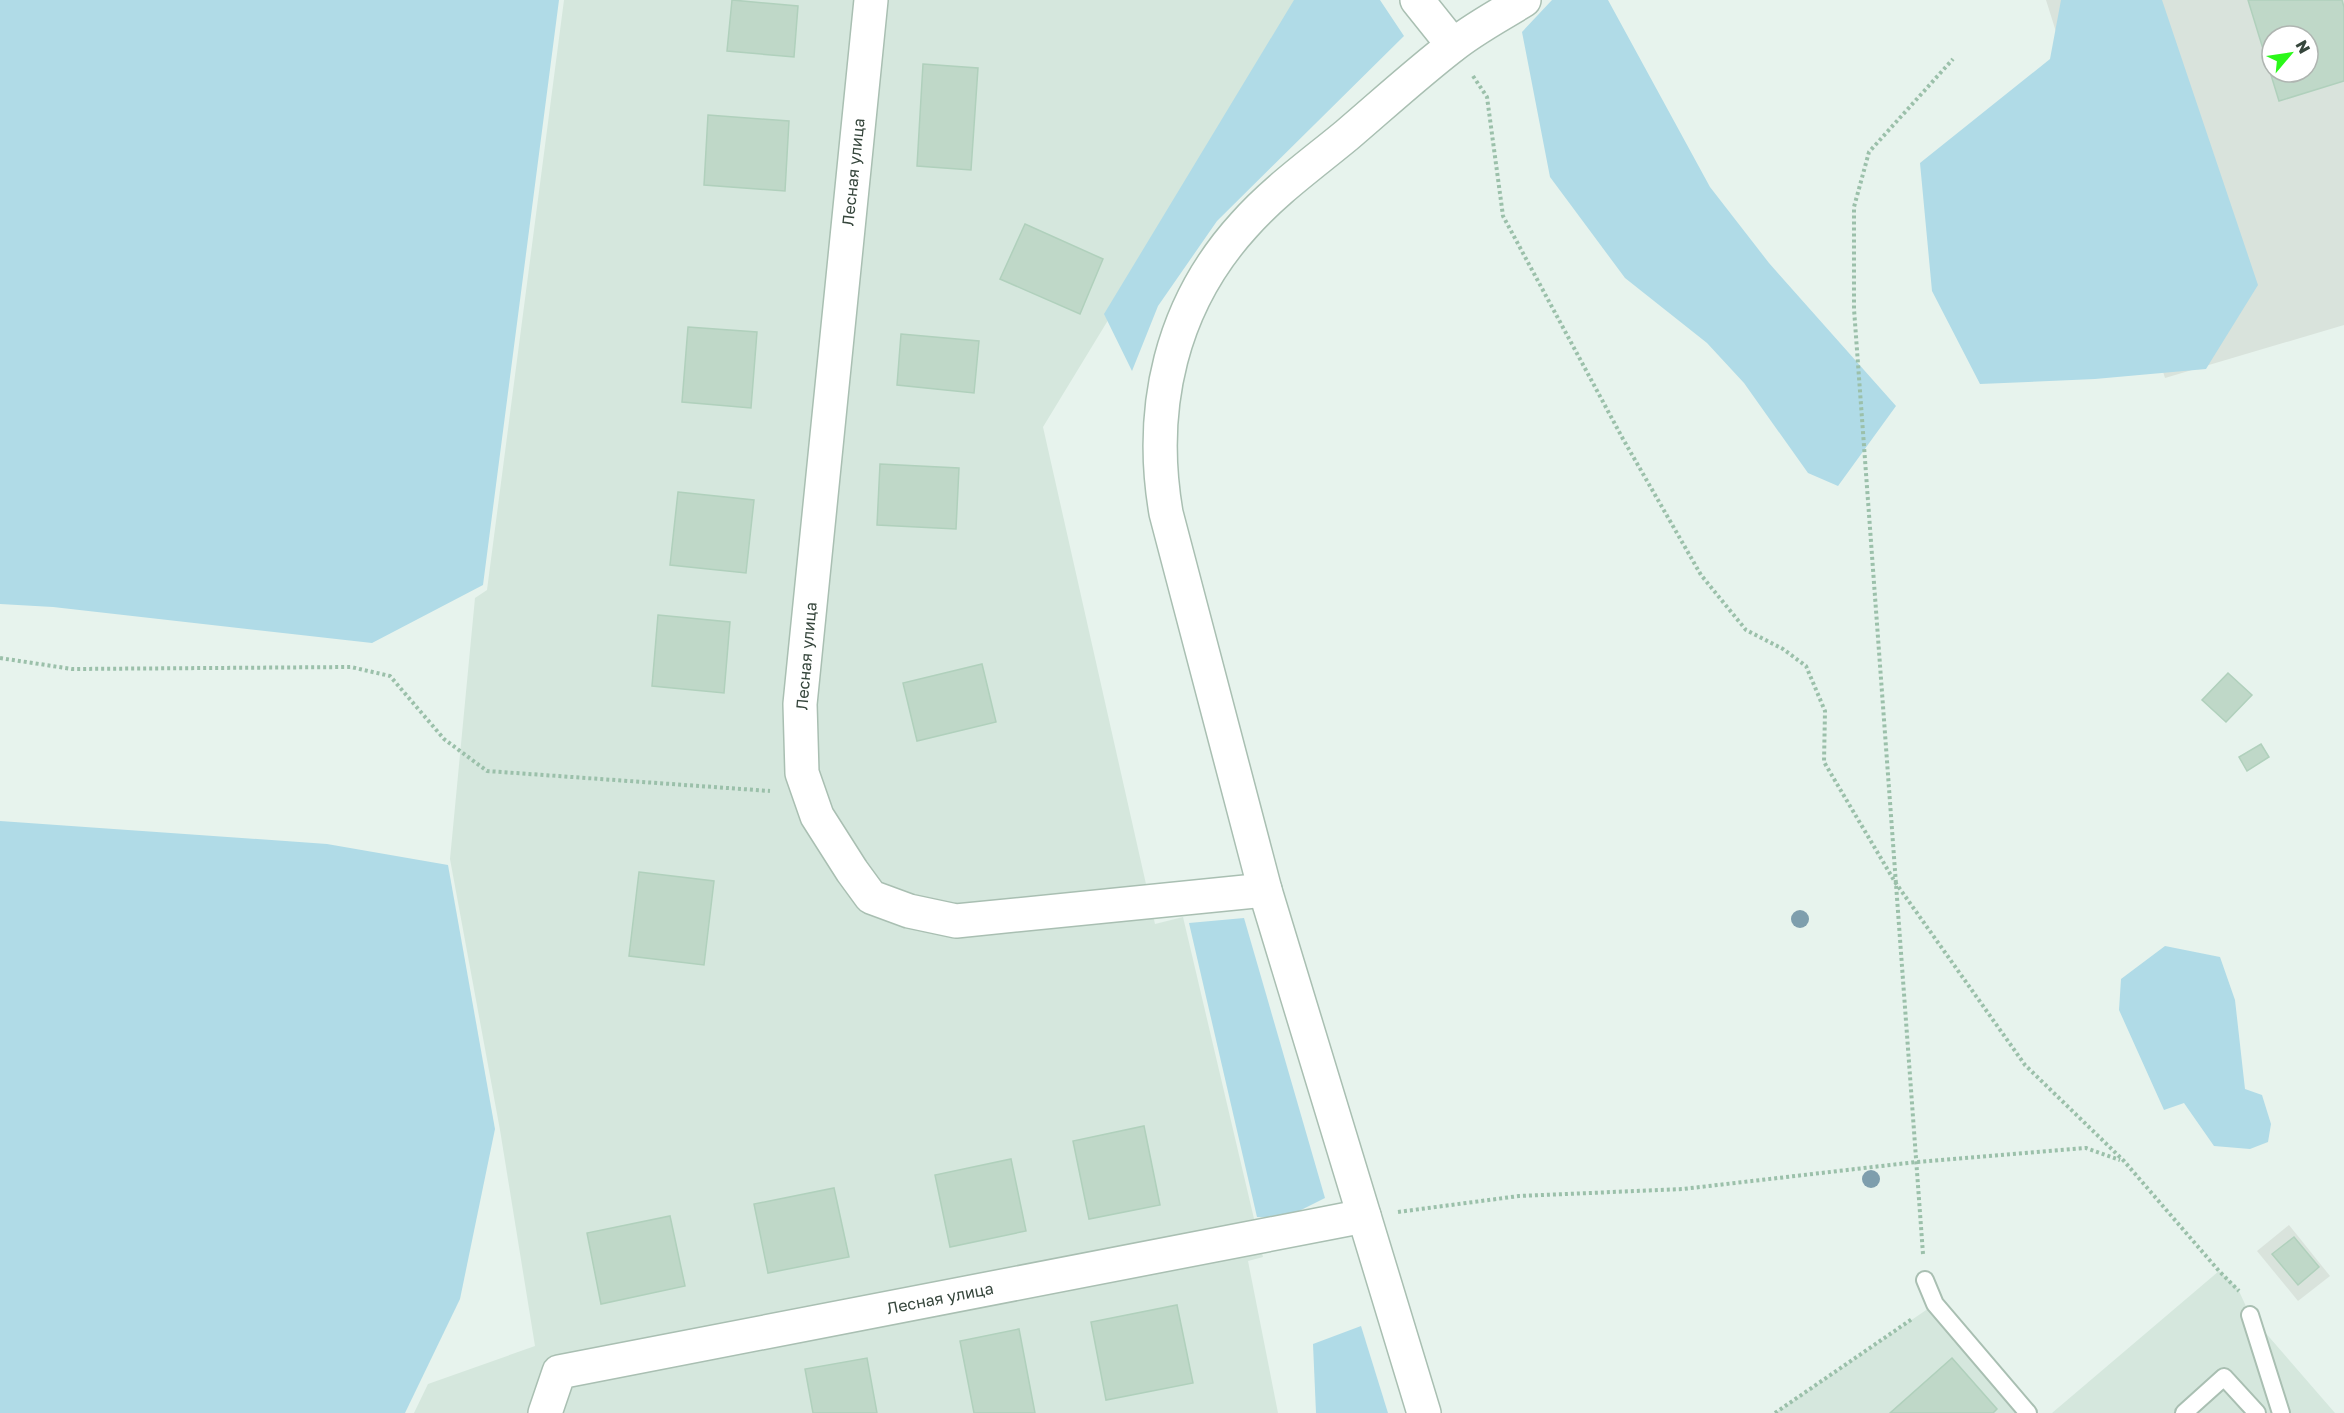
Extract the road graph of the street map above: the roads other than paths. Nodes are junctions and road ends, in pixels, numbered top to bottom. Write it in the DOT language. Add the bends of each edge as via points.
graph roads {
  1 [pos="871,0"];
  2 [pos="1417,0"];
  3 [pos="1524,0"];
  4 [pos="1453,45"];
  5 [pos="1264,890"];
  6 [pos="1364,1216"];
  7 [pos="1925,1280"];
  8 [pos="2250,1315"];
  9 [pos="545,1413"];
  10 [pos="1424,1413"];
  11 [pos="2028,1413"];
  12 [pos="2184,1413"];
  13 [pos="2257,1413"];
  14 [pos="2281,1413"];
  1 -- 5 [label="street, Лесная улица" via="801,704 802,773 817,816 871,897 909,912 956,921"];
  2 -- 4 [label="street"];
  3 -- 4 [label="street"];
  4 -- 5 [label="street" via="1281,189 1244,225 1212,266 1195,296 1178,335 1164,385 1159,462 1166,513"];
  5 -- 6 [label="street"];
  6 -- 9 [label="street, Лесная улица" via="559,1372"];
  6 -- 10 [label="street"];
  7 -- 11 [label="lane" via="1935,1304"];
  8 -- 14 [label="lane"];
  12 -- 13 [label="lane" via="2224,1377"];
}
